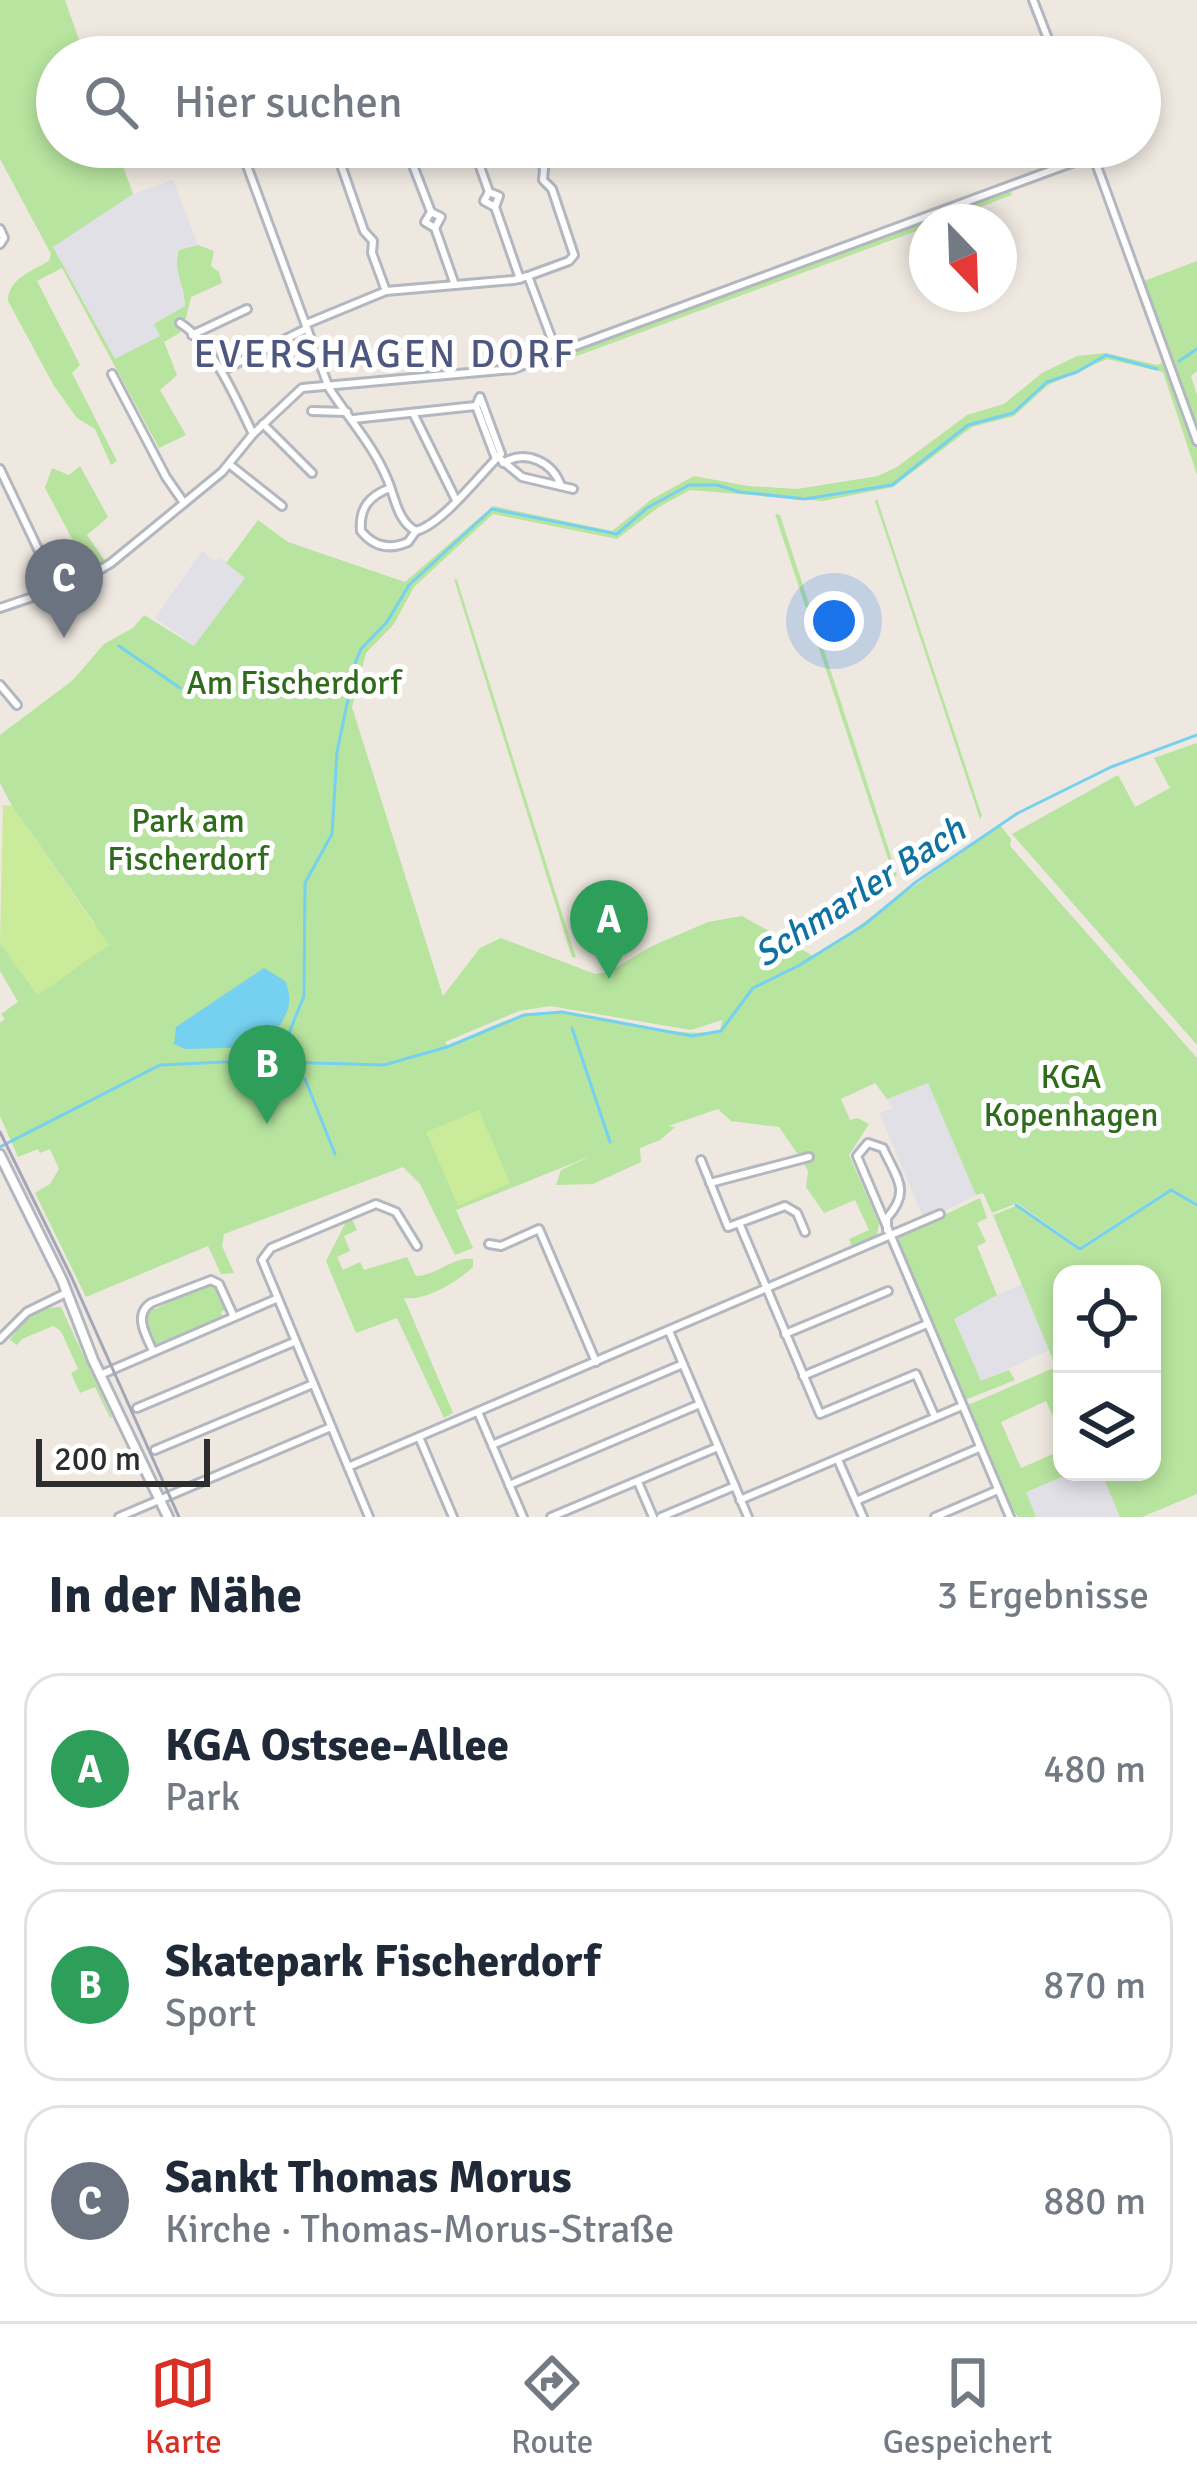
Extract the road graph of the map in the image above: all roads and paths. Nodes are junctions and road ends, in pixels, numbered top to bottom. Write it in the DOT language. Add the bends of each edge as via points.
graph roads {
  1 [pos="1033,0"];
  2 [pos="1047,36"];
  3 [pos="247,168"];
  4 [pos="342,168"];
  5 [pos="414,168"];
  6 [pos="480,168"];
  7 [pos="544,168"];
  8 [pos="1047,168"];
  9 [pos="1098,168"];
  10 [pos="0,229"];
  11 [pos="0,244"];
  12 [pos="524,277"];
  13 [pos="455,285"];
  14 [pos="386,291"];
  15 [pos="247,309"];
  16 [pos="180,323"];
  17 [pos="306,327"];
  18 [pos="192,334"];
  19 [pos="557,353"];
  20 [pos="222,370"];
  21 [pos="112,374"];
  22 [pos="327,383"];
  23 [pos="312,411"];
  24 [pos="413,413"];
  25 [pos="350,415"];
  26 [pos="262,424"];
  27 [pos="253,434"];
  28 [pos="1197,441"];
  29 [pos="499,460"];
  30 [pos="229,464"];
  31 [pos="0,469"];
  32 [pos="312,473"];
  33 [pos="562,486"];
  34 [pos="390,488"];
  35 [pos="573,489"];
  36 [pos="455,500"];
  37 [pos="184,503"];
  38 [pos="282,506"];
  39 [pos="416,531"];
  40 [pos="56,590"];
  41 [pos="0,608"];
  42 [pos="0,685"];
  43 [pos="17,705"];
  44 [pos="0,1155"];
  45 [pos="809,1157"];
  46 [pos="701,1160"];
  47 [pos="710,1183"];
  48 [pos="940,1214"];
  49 [pos="739,1222"];
  50 [pos="805,1232"];
  51 [pos="889,1234"];
  52 [pos="489,1244"];
  53 [pos="417,1246"];
  54 [pos="766,1290"];
  55 [pos="888,1291"];
  56 [pos="66,1293"];
  57 [pos="277,1299"];
  58 [pos="234,1317"];
  59 [pos="927,1324"];
  60 [pos="669,1331"];
  61 [pos="785,1334"];
  62 [pos="0,1339"];
  63 [pos="295,1342"];
  64 [pos="153,1351"];
  65 [pos="596,1362"];
  66 [pos="683,1364"];
  67 [pos="102,1374"];
  68 [pos="803,1376"];
  69 [pos="313,1384"];
  70 [pos="700,1404"];
  71 [pos="962,1406"];
  72 [pos="137,1408"];
  73 [pos="478,1412"];
  74 [pos="935,1417"];
  75 [pos="331,1427"];
  76 [pos="419,1437"];
  77 [pos="492,1445"];
  78 [pos="718,1447"];
  79 [pos="980,1448"];
  80 [pos="155,1450"];
  81 [pos="838,1459"];
  82 [pos="348,1467"];
  83 [pos="637,1481"];
  84 [pos="509,1485"];
  85 [pos="735,1486"];
  86 [pos="998,1490"];
  87 [pos="740,1500"];
  88 [pos="856,1501"];
  89 [pos="574,1508"];
  90 [pos="163,1510"];
  91 [pos="118,1517"];
  92 [pos="368,1517"];
  93 [pos="453,1517"];
  94 [pos="523,1517"];
  95 [pos="551,1517"];
  96 [pos="578,1517"];
  97 [pos="657,1517"];
  98 [pos="748,1517"];
  99 [pos="862,1517"];
  100 [pos="935,1517"];
  101 [pos="1010,1517"];
  1 -- 2 [label="street"];
  3 -- 17 [label="street"];
  4 -- 14 [label="street"];
  5 -- 13 [label="street" via="430,212 425,222 435,228"];
  6 -- 12 [label="street" via="484,201 494,207"];
  7 -- 12 [label="street" via="574,255"];
  8 -- 19 [label="street"];
  9 -- 28 [label="street"];
  10 -- 11 [label="street"];
  12 -- 13 [label="street"];
  12 -- 19 [label="street"];
  13 -- 14 [label="street"];
  14 -- 17 [label="street"];
  15 -- 18 [label="street"];
  16 -- 18 [label="street"];
  17 -- 20 [label="street"];
  17 -- 22 [label="street"];
  18 -- 20 [label="street"];
  19 -- 22 [label="street" via="506,371"];
  20 -- 27 [label="street"];
  21 -- 37 [label="street"];
  22 -- 25 [label="street"];
  22 -- 26 [label="street" via="296,391"];
  23 -- 25 [label="street"];
  24 -- 25 [label="street"];
  24 -- 29 [label="street" via="476,406 480,397"];
  24 -- 36 [label="street"];
  25 -- 34 [label="street"];
  26 -- 27 [label="street"];
  26 -- 32 [label="street"];
  27 -- 30 [label="street"];
  29 -- 33 [label="street" via="522,477"];
  29 -- 33 [label="street" via="541,461"];
  29 -- 36 [label="street"];
  30 -- 37 [label="street"];
  30 -- 38 [label="street"];
  31 -- 40 [label="street"];
  33 -- 35 [label="street"];
  34 -- 39 [label="street" via="404,524"];
  34 -- 39 [label="street" via="369,499 361,531 387,547"];
  36 -- 39 [label="street"];
  37 -- 40 [label="street" via="108,566"];
  40 -- 41 [label="street"];
  42 -- 43 [label="street"];
  44 -- 56 [label="main road"];
  45 -- 47 [label="street"];
  46 -- 47 [label="street"];
  47 -- 49 [label="street" via="728,1227"];
  48 -- 51 [label="street"];
  49 -- 50 [label="street" via="785,1206"];
  49 -- 54 [label="street"];
  51 -- 51 [label="street" via="887,1218 902,1192 883,1148 868,1143 857,1156"];
  51 -- 54 [label="street"];
  51 -- 59 [label="street"];
  52 -- 65 [label="street" via="539,1229"];
  53 -- 57 [label="street" via="396,1212 376,1204 265,1253 262,1266"];
  54 -- 60 [label="street"];
  54 -- 61 [label="street"];
  55 -- 61 [label="street"];
  56 -- 62 [label="street" via="27,1312"];
  56 -- 67 [label="main road"];
  57 -- 58 [label="street"];
  57 -- 63 [label="street"];
  58 -- 64 [label="street"];
  58 -- 64 [label="street" via="211,1280 152,1303 141,1318"];
  59 -- 68 [label="street"];
  59 -- 71 [label="street"];
  60 -- 65 [label="street"];
  60 -- 66 [label="street"];
  61 -- 68 [label="street"];
  63 -- 69 [label="street"];
  63 -- 72 [label="street"];
  64 -- 67 [label="street"];
  65 -- 73 [label="street"];
  66 -- 70 [label="street"];
  66 -- 77 [label="street"];
  67 -- 90 [label="main road"];
  68 -- 74 [label="street" via="820,1414 916,1374"];
  69 -- 75 [label="street"];
  69 -- 80 [label="street"];
  70 -- 78 [label="street"];
  70 -- 84 [label="street"];
  71 -- 74 [label="street"];
  71 -- 79 [label="street"];
  73 -- 76 [label="street"];
  73 -- 77 [label="street"];
  74 -- 81 [label="street"];
  75 -- 82 [label="street"];
  75 -- 90 [label="street"];
  76 -- 82 [label="street"];
  76 -- 93 [label="street"];
  77 -- 84 [label="street"];
  78 -- 83 [label="street"];
  78 -- 85 [label="street"];
  79 -- 86 [label="street"];
  79 -- 88 [label="street"];
  81 -- 87 [label="street"];
  81 -- 88 [label="street"];
  82 -- 92 [label="street"];
  83 -- 89 [label="street"];
  83 -- 97 [label="street"];
  84 -- 94 [label="street"];
  85 -- 87 [label="street"];
  85 -- 97 [label="street"];
  86 -- 100 [label="street"];
  86 -- 101 [label="street"];
  87 -- 98 [label="street"];
  88 -- 99 [label="street"];
  89 -- 95 [label="street"];
  89 -- 96 [label="street"];
  90 -- 91 [label="street"];
}
